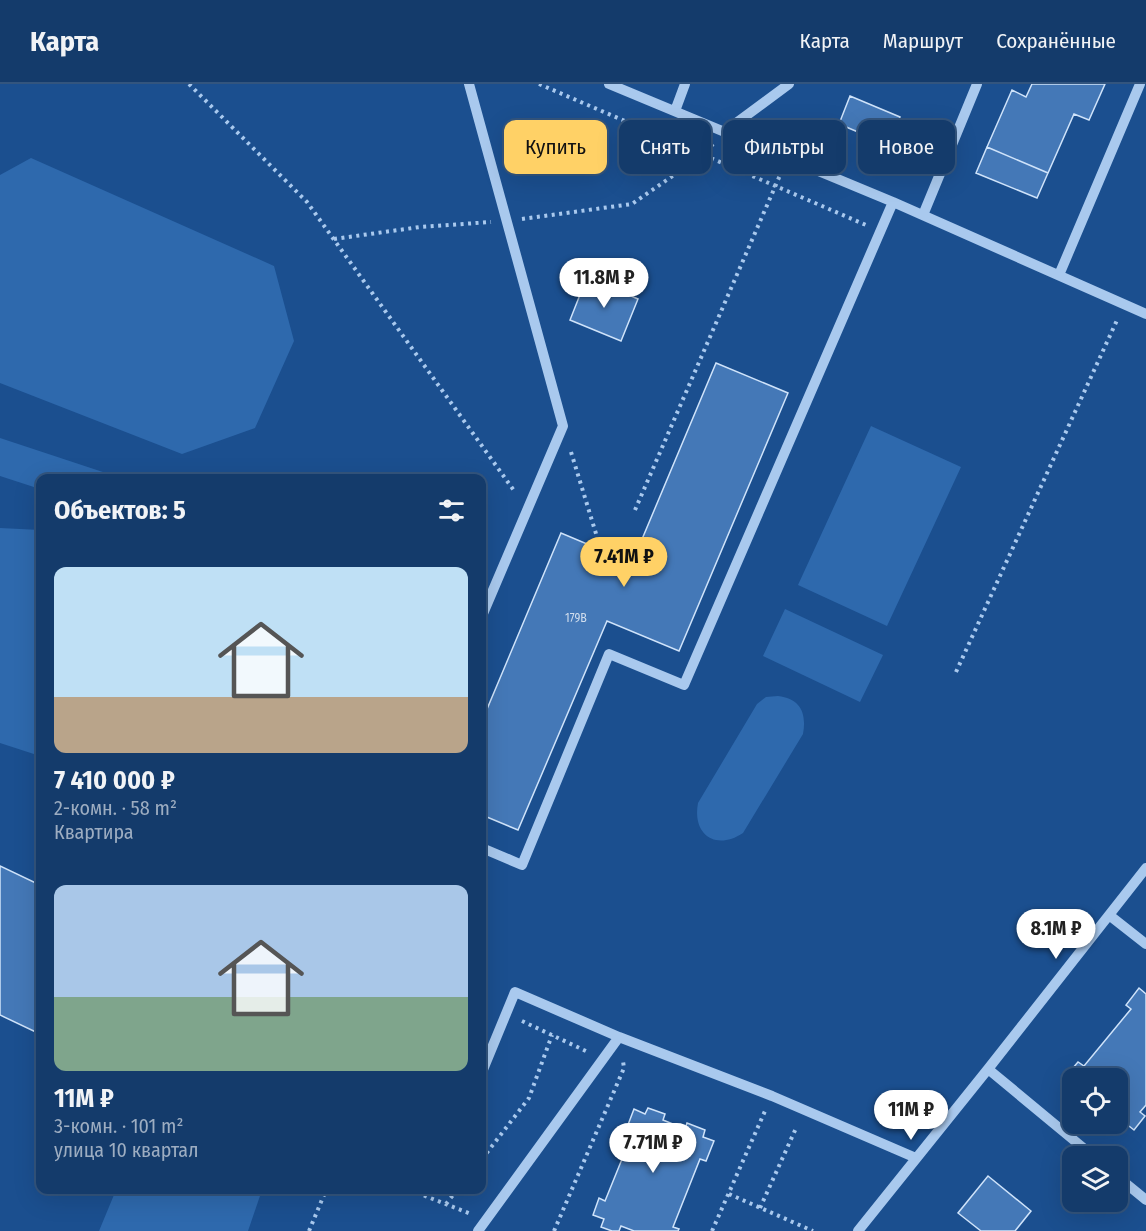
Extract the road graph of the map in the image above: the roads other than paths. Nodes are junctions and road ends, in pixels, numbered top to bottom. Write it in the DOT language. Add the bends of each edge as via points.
graph roads {
  1 [pos="468,84"];
  2 [pos="609,84"];
  3 [pos="685,84"];
  4 [pos="789,84"];
  5 [pos="977,84"];
  6 [pos="1140,84"];
  7 [pos="675,111"];
  8 [pos="740,120"];
  9 [pos="723,132"];
  10 [pos="826,174"];
  11 [pos="893,202"];
  12 [pos="923,215"];
  13 [pos="1059,275"];
  14 [pos="1146,314"];
  15 [pos="486,606"];
  16 [pos="486,850"];
  17 [pos="1146,868"];
  18 [pos="1109,915"];
  19 [pos="1146,944"];
  20 [pos="619,1037"];
  21 [pos="486,1062"];
  22 [pos="988,1069"];
  23 [pos="1081,1146"];
  24 [pos="916,1158"];
  25 [pos="1128,1184"];
  26 [pos="1145,1197"];
  27 [pos="478,1231"];
  28 [pos="858,1231"];
  1 -- 15 [label="street" via="563,426"];
  2 -- 7 [label="street"];
  3 -- 7 [label="street"];
  4 -- 8 [label="street"];
  5 -- 12 [label="street"];
  6 -- 13 [label="street"];
  7 -- 9 [label="street"];
  10 -- 11 [label="street"];
  11 -- 12 [label="street"];
  11 -- 16 [label="street" via="684,685 609,654 522,865"];
  12 -- 13 [label="street"];
  13 -- 14 [label="street"];
  17 -- 18 [label="street"];
  18 -- 19 [label="street"];
  18 -- 22 [label="street"];
  20 -- 21 [label="street" via="515,992"];
  20 -- 24 [label="street"];
  20 -- 27 [label="street"];
  22 -- 23 [label="street"];
  22 -- 24 [label="street"];
  24 -- 28 [label="street"];
  25 -- 26 [label="street"];
}
